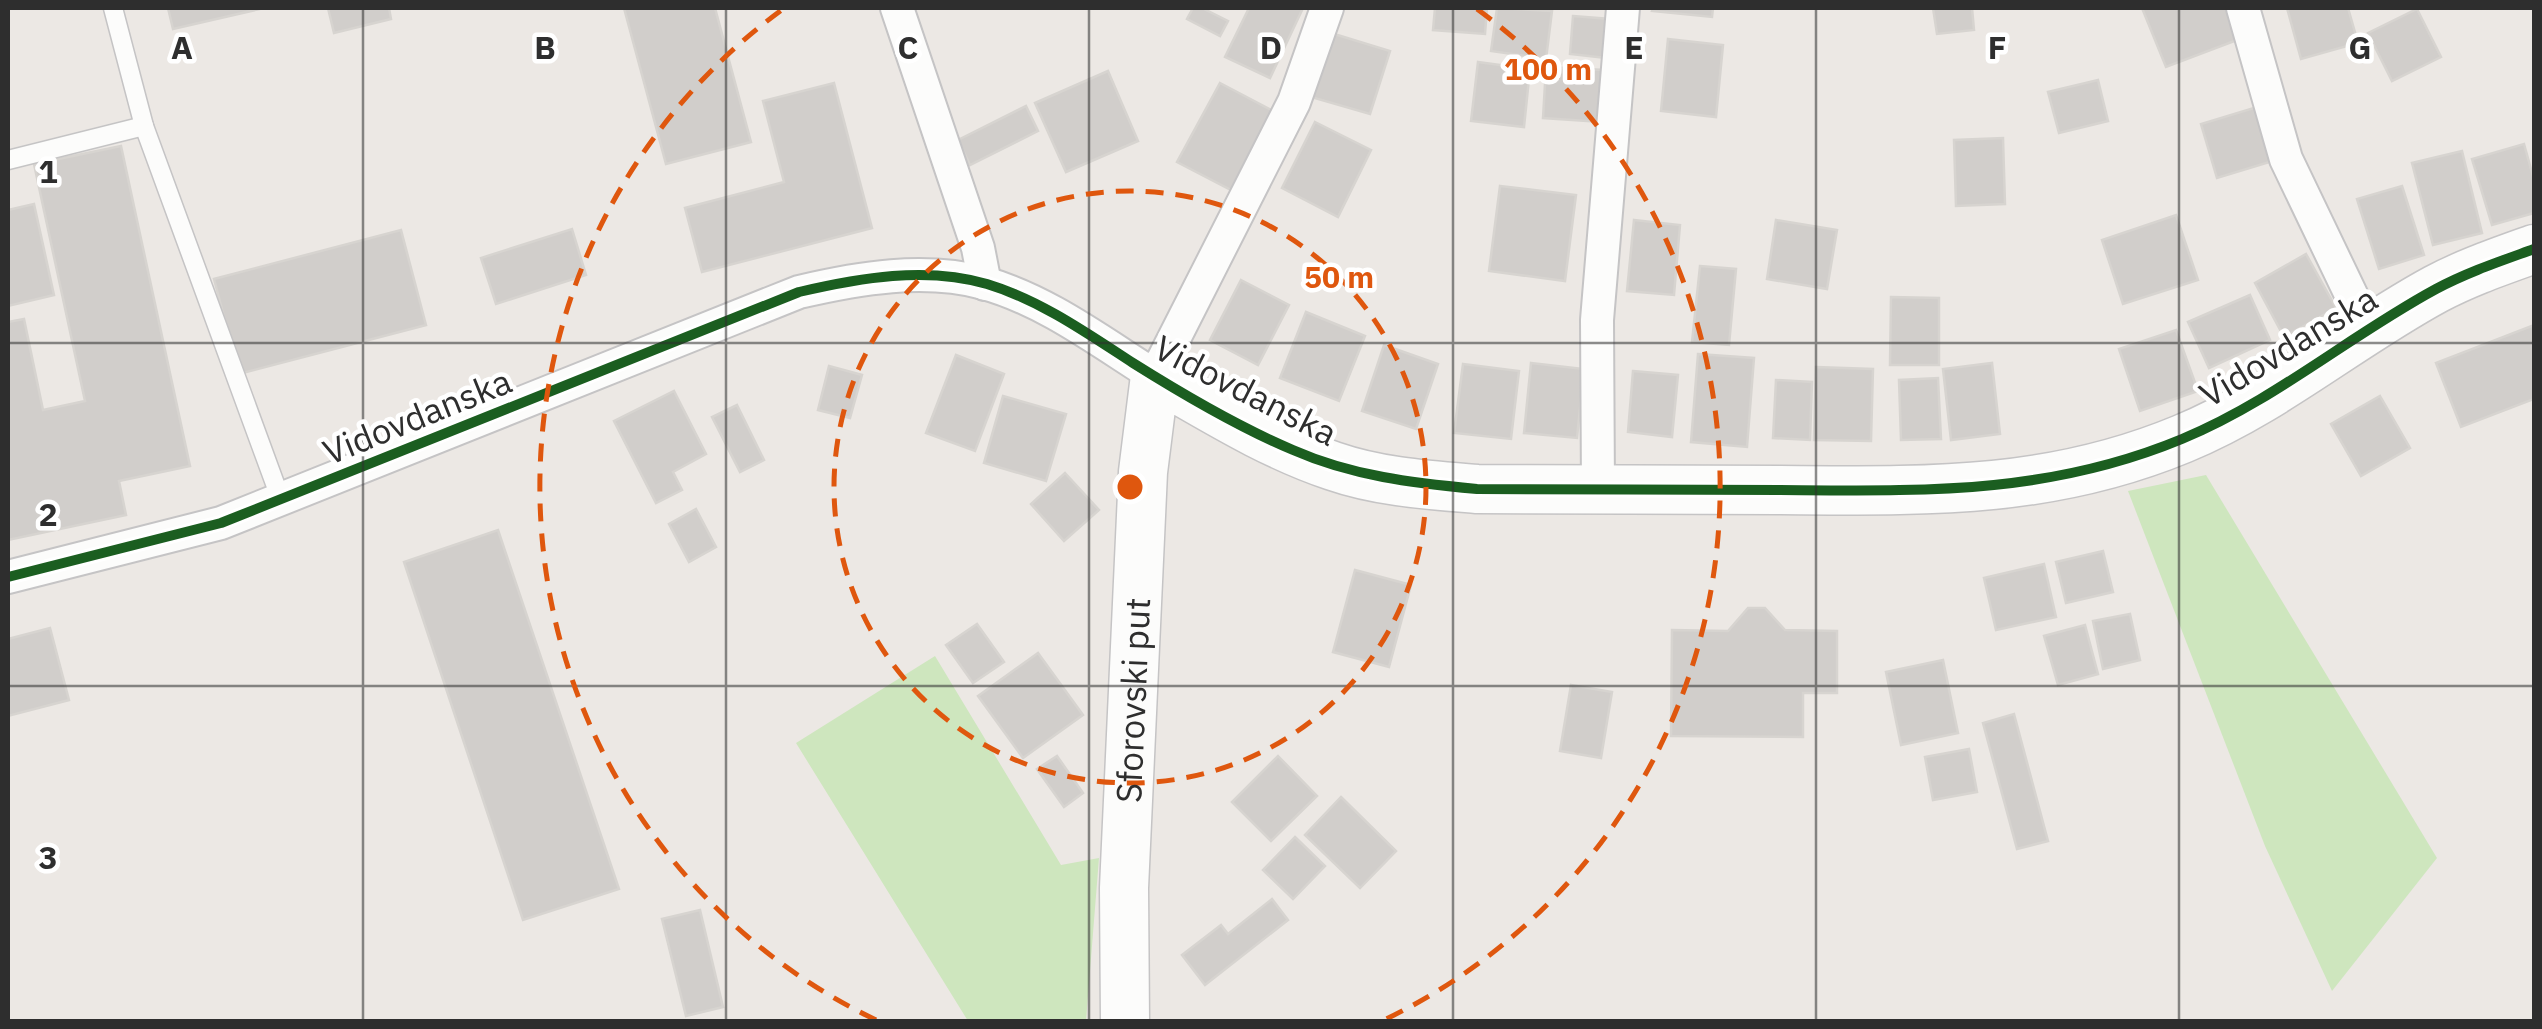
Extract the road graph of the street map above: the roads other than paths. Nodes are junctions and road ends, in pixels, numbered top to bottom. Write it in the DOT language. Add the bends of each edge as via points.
graph roads {
  1 [pos="113,8"];
  2 [pos="897,8"];
  3 [pos="1326,8"];
  4 [pos="1622,8"];
  5 [pos="2244,8"];
  6 [pos="144,126"];
  7 [pos="8,160"];
  8 [pos="2534,249"];
  9 [pos="985,284"];
  10 [pos="2368,330"];
  11 [pos="1155,376"];
  12 [pos="1598,489"];
  13 [pos="281,500"];
  14 [pos="8,577"];
  15 [pos="1126,1022"];
  1 -- 6 [label="lane"];
  2 -- 9 [label="street"];
  3 -- 11 [label="street" via="1294,102"];
  4 -- 12 [label="street" via="1597,320"];
  5 -- 10 [label="street" via="2286,159"];
  6 -- 7 [label="lane"];
  6 -- 13 [label="lane"];
  8 -- 10 [label="street, Vidovdanska" via="2468,273"];
  9 -- 11 [label="street, Vidovdanska" via="1070,323"];
  9 -- 13 [label="street, Vidovdanska" via="920,274 800,292"];
  10 -- 12 [label="street, Vidovdanska" via="2262,400 2182,439 2106,466 2031,482 1950,491"];
  11 -- 12 [label="street, Vidovdanska" via="1335,467 1438,486"];
  11 -- 15 [label="street, Sforovski put" via="1143,472 1128,789"];
  13 -- 14 [label="street, Vidovdanska" via="221,523"];
}
